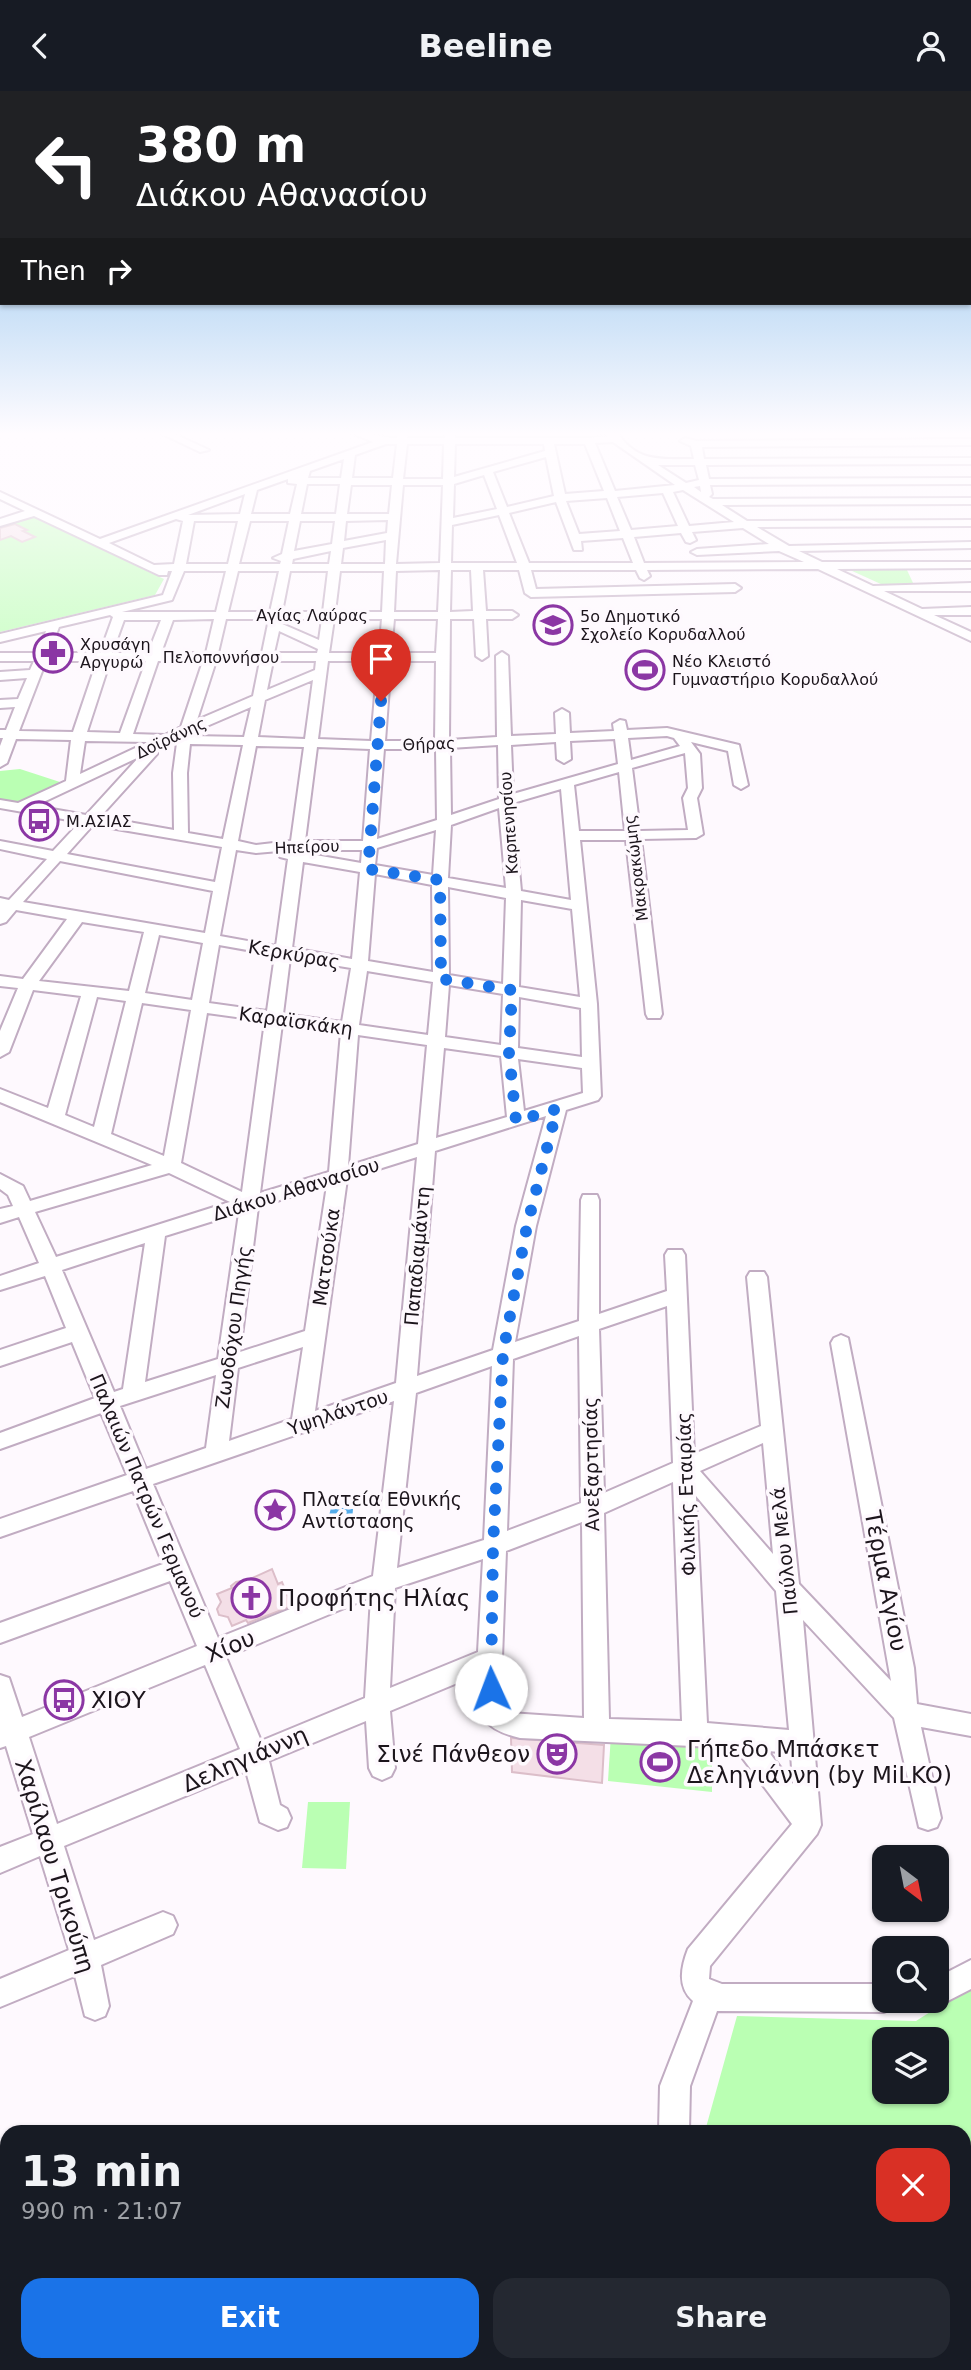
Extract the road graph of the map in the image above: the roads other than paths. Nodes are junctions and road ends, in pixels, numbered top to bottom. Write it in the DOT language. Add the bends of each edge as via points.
graph roads {
  1 [pos="86,537"];
  2 [pos="113,537"];
  3 [pos="185,537"];
  4 [pos="242,537"];
  5 [pos="292,537"];
  6 [pos="338,537"];
  7 [pos="379,537"];
  8 [pos="391,537"];
  9 [pos="447,537"];
  10 [pos="513,537"];
  11 [pos="582,537"];
  12 [pos="630,537"];
  13 [pos="689,537"];
  14 [pos="773,537"];
  15 [pos="791,537"];
  16 [pos="897,537"];
  17 [pos="575,538"];
  18 [pos="98,543"];
  19 [pos="900,545"];
  20 [pos="971,545"];
  21 [pos="337,546"];
  22 [pos="791,547"];
  23 [pos="696,552"];
  24 [pos="287,562"];
  25 [pos="703,565"];
  26 [pos="825,565"];
  27 [pos="908,565"];
  28 [pos="971,565"];
  29 [pos="391,566"];
  30 [pos="447,566"];
  31 [pos="477,566"];
  32 [pos="524,566"];
  33 [pos="584,566"];
  34 [pos="641,566"];
  35 [pos="235,567"];
  36 [pos="336,567"];
  37 [pos="177,573"];
  38 [pos="971,587"];
  39 [pos="735,588"];
  40 [pos="878,588"];
  41 [pos="649,591"];
  42 [pos="595,592"];
  43 [pos="927,611"];
  44 [pos="971,611"];
  45 [pos="116,613"];
  46 [pos="330,614"];
  47 [pos="388,614"];
  48 [pos="478,615"];
  49 [pos="512,615"];
  50 [pos="168,616"];
  51 [pos="221,616"];
  52 [pos="445,618"];
  53 [pos="276,620"];
  54 [pos="54,625"];
  55 [pos="971,635"];
  56 [pos="0,638"];
  57 [pos="106,656"];
  58 [pos="156,656"];
  59 [pos="384,656"];
  60 [pos="482,656"];
  61 [pos="502,656"];
  62 [pos="0,657"];
  63 [pos="42,657"];
  64 [pos="211,657"];
  65 [pos="268,657"];
  66 [pos="443,657"];
  67 [pos="323,658"];
  68 [pos="33,674"];
  69 [pos="0,676"];
  70 [pos="260,698"];
  71 [pos="23,703"];
  72 [pos="0,704"];
  73 [pos="562,713"];
  74 [pos="620,729"];
  75 [pos="6,733"];
  76 [pos="679,733"];
  77 [pos="186,734"];
  78 [pos="80,736"];
  79 [pos="125,737"];
  80 [pos="563,737"];
  81 [pos="163,741"];
  82 [pos="251,741"];
  83 [pos="505,741"];
  84 [pos="310,743"];
  85 [pos="443,744"];
  86 [pos="378,745"];
  87 [pos="687,748"];
  88 [pos="564,759"];
  89 [pos="0,763"];
  90 [pos="625,765"];
  91 [pos="567,782"];
  92 [pos="73,783"];
  93 [pos="741,785"];
  94 [pos="506,801"];
  95 [pos="0,804"];
  96 [pos="20,807"];
  97 [pos="91,819"];
  98 [pos="444,821"];
  99 [pos="181,835"];
  100 [pos="631,835"];
  101 [pos="695,835"];
  102 [pos="573,836"];
  103 [pos="230,844"];
  104 [pos="0,845"];
  105 [pos="371,845"];
  106 [pos="296,851"];
  107 [pos="58,858"];
  108 [pos="368,869"];
  109 [pos="440,880"];
  110 [pos="221,888"];
  111 [pos="514,893"];
  112 [pos="7,904"];
  113 [pos="580,906"];
  114 [pos="77,917"];
  115 [pos="0,919"];
  116 [pos="152,930"];
  117 [pos="211,940"];
  118 [pos="283,951"];
  119 [pos="360,965"];
  120 [pos="441,979"];
  121 [pos="0,981"];
  122 [pos="27,985"];
  123 [pos="512,990"];
  124 [pos="90,993"];
  125 [pos="135,997"];
  126 [pos="589,1004"];
  127 [pos="201,1008"];
  128 [pos="654,1014"];
  129 [pos="274,1017"];
  130 [pos="350,1028"];
  131 [pos="437,1042"];
  132 [pos="0,1052"];
  133 [pos="509,1053"];
  134 [pos="591,1064"];
  135 [pos="0,1095"];
  136 [pos="557,1109"];
  137 [pos="55,1117"];
  138 [pos="516,1121"];
  139 [pos="101,1137"];
  140 [pos="426,1149"];
  141 [pos="171,1167"];
  142 [pos="338,1176"];
  143 [pos="0,1180"];
  144 [pos="0,1187"];
  145 [pos="590,1200"];
  146 [pos="250,1203"];
  147 [pos="8,1213"];
  148 [pos="156,1232"];
  149 [pos="676,1255"];
  150 [pos="51,1267"];
  151 [pos="757,1277"];
  152 [pos="0,1283"];
  153 [pos="676,1295"];
  154 [pos="589,1323"];
  155 [pos="79,1332"];
  156 [pos="314,1336"];
  157 [pos="841,1343"];
  158 [pos="503,1353"];
  159 [pos="0,1358"];
  160 [pos="228,1363"];
  161 [pos="406,1388"];
  162 [pos="134,1394"];
  163 [pos="108,1402"];
  164 [pos="302,1424"];
  165 [pos="772,1430"];
  166 [pos="2,1441"];
  167 [pos="216,1453"];
  168 [pos="686,1469"];
  169 [pos="141,1479"];
  170 [pos="592,1508"];
  171 [pos="0,1528"];
  172 [pos="493,1546"];
  173 [pos="178,1568"];
  174 [pos="384,1582"];
  175 [pos="788,1588"];
  176 [pos="0,1633"];
  177 [pos="212,1653"];
  178 [pos="490,1658"];
  179 [pos="0,1686"];
  180 [pos="377,1703"];
  181 [pos="905,1713"];
  182 [pos="971,1725"];
  183 [pos="597,1728"];
  184 [pos="695,1733"];
  185 [pos="7,1734"];
  186 [pos="742,1737"];
  187 [pos="803,1743"];
  188 [pos="255,1756"];
  189 [pos="382,1768"];
  190 [pos="278,1818"];
  191 [pos="928,1818"];
  192 [pos="808,1825"];
  193 [pos="49,1839"];
  194 [pos="0,1860"];
  195 [pos="163,1925"];
  196 [pos="85,1956"];
  197 [pos="971,1974"];
  198 [pos="949,1986"];
  199 [pos="0,1993"];
  200 [pos="709,1995"];
  201 [pos="872,1998"];
  202 [pos="95,2007"];
  203 [pos="674,2125"];
  1 -- 18 [label="street"];
  2 -- 18 [label="street"];
  3 -- 37 [label="street"];
  4 -- 35 [label="street"];
  5 -- 24 [label="street"];
  6 -- 21 [label="street"];
  7 -- 21 [label="street"];
  8 -- 29 [label="street, Ματσούκα"];
  9 -- 30 [label="street, Παπαδιαμάντη"];
  10 -- 32 [label="street"];
  11 -- 17 [label="street"];
  12 -- 34 [label="street"];
  13 -- 23 [label="street"];
  14 -- 22 [label="street"];
  15 -- 22 [label="street"];
  16 -- 19 [label="street"];
  17 -- 33 [label="street"];
  18 -- 37 [label="street" via="151,568"];
  19 -- 20 [label="street"];
  19 -- 22 [label="street"];
  19 -- 27 [label="street"];
  21 -- 24 [label="street"];
  21 -- 36 [label="street"];
  22 -- 23 [label="street"];
  22 -- 26 [label="street"];
  23 -- 25 [label="street"];
  24 -- 35 [label="street"];
  24 -- 36 [label="street"];
  24 -- 53 [label="street"];
  25 -- 26 [label="street"];
  25 -- 34 [label="street"];
  26 -- 27 [label="street"];
  26 -- 40 [label="street"];
  26 -- 55 [label="street"];
  27 -- 28 [label="street"];
  29 -- 30 [label="street"];
  29 -- 36 [label="street"];
  29 -- 47 [label="street, Ματσούκα"];
  30 -- 31 [label="street"];
  30 -- 52 [label="street, Παπαδιαμάντη"];
  31 -- 32 [label="street"];
  31 -- 48 [label="street"];
  32 -- 33 [label="street"];
  32 -- 42 [label="street" via="531,593"];
  33 -- 34 [label="street"];
  33 -- 42 [label="street"];
  34 -- 41 [label="street"];
  35 -- 37 [label="street"];
  35 -- 51 [label="street"];
  36 -- 46 [label="street"];
  37 -- 45 [label="street" via="171,594 164,599"];
  38 -- 40 [label="street"];
  39 -- 41 [label="street"];
  40 -- 43 [label="street"];
  41 -- 42 [label="street"];
  43 -- 44 [label="street"];
  43 -- 55 [label="street"];
  45 -- 50 [label="street, Αγίας Λαύρας"];
  45 -- 54 [label="street"];
  45 -- 57 [label="street"];
  46 -- 47 [label="street, Αγίας Λαύρας"];
  46 -- 53 [label="street, Αγίας Λαύρας"];
  46 -- 67 [label="street"];
  47 -- 52 [label="street, Αγίας Λαύρας"];
  47 -- 59 [label="street, Ματσούκα"];
  48 -- 49 [label="street, Αγίας Λαύρας"];
  48 -- 52 [label="street, Αγίας Λαύρας"];
  48 -- 60 [label="street"];
  50 -- 51 [label="street, Αγίας Λαύρας"];
  50 -- 58 [label="street"];
  51 -- 53 [label="street, Αγίας Λαύρας"];
  51 -- 64 [label="street"];
  52 -- 66 [label="street, Παπαδιαμάντη"];
  52 -- 85 [label="street, Παπαδιαμάντη" via="449,677"];
  53 -- 65 [label="street"];
  53 -- 67 [label="street"];
  54 -- 56 [label="street"];
  54 -- 63 [label="street"];
  57 -- 58 [label="street, Πελοποννήσου"];
  57 -- 63 [label="street, Πελοποννήσου"];
  57 -- 78 [label="street"];
  58 -- 64 [label="street, Πελοποννήσου"];
  58 -- 79 [label="street"];
  59 -- 66 [label="street, Πελοποννήσου"];
  59 -- 67 [label="street, Πελοποννήσου"];
  59 -- 86 [label="street, Ματσούκα"];
  61 -- 83 [label="street, Καρπενησίου"];
  62 -- 63 [label="street, Πελοποννήσου"];
  63 -- 68 [label="street"];
  64 -- 65 [label="street, Πελοποννήσου"];
  64 -- 77 [label="street"];
  65 -- 67 [label="street, Πελοποννήσου"];
  65 -- 70 [label="street"];
  66 -- 85 [label="street, Παπαδιαμάντη"];
  67 -- 70 [label="street, Δοϊράνης"];
  67 -- 84 [label="street"];
  68 -- 69 [label="street"];
  68 -- 71 [label="street"];
  70 -- 77 [label="street, Δοϊράνης"];
  70 -- 82 [label="street"];
  71 -- 72 [label="street"];
  71 -- 75 [label="street"];
  73 -- 80 [label="street"];
  74 -- 76 [label="street, Θήρας"];
  74 -- 80 [label="street, Θήρας"];
  74 -- 90 [label="street, Μακρακώμης"];
  75 -- 78 [label="street, Θήρας"];
  75 -- 89 [label="street"];
  76 -- 87 [label="street"];
  76 -- 93 [label="street, Θήρας" via="734,748"];
  77 -- 81 [label="street, Θήρας"];
  77 -- 82 [label="street, Θήρας"];
  77 -- 99 [label="street" via="180,773"];
  78 -- 79 [label="street, Θήρας"];
  78 -- 92 [label="street" via="71,772"];
  79 -- 81 [label="street, Θήρας"];
  80 -- 83 [label="street, Θήρας"];
  80 -- 88 [label="street"];
  81 -- 92 [label="street, Δοϊράνης"];
  81 -- 97 [label="street"];
  82 -- 84 [label="street, Θήρας"];
  82 -- 103 [label="street"];
  83 -- 85 [label="street, Θήρας"];
  83 -- 94 [label="street, Καρπενησίου"];
  84 -- 86 [label="street, Θήρας"];
  84 -- 106 [label="street, Ζωοδόχου Πηγής"];
  85 -- 86 [label="street, Θήρας"];
  85 -- 98 [label="street, Παπαδιαμάντη"];
  86 -- 105 [label="street, Ματσούκα"];
  87 -- 90 [label="street, Ηπείρου"];
  87 -- 101 [label="street" via="693,759 695,788 690,798"];
  90 -- 91 [label="street, Ηπείρου"];
  90 -- 100 [label="street, Μακρακώμης"];
  91 -- 94 [label="street, Ηπείρου"];
  91 -- 102 [label="street"];
  92 -- 96 [label="street, Δοϊράνης"];
  94 -- 98 [label="street, Ηπείρου"];
  94 -- 111 [label="street, Καρπενησίου"];
  95 -- 96 [label="street, Ηπείρου"];
  96 -- 97 [label="street, Ηπείρου"];
  97 -- 99 [label="street, Ηπείρου"];
  97 -- 107 [label="street"];
  98 -- 105 [label="street, Ηπείρου"];
  98 -- 109 [label="street, Παπαδιαμάντη"];
  99 -- 103 [label="street, Ηπείρου"];
  100 -- 101 [label="street"];
  100 -- 102 [label="street"];
  100 -- 128 [label="street, Μακρακώμης"];
  102 -- 113 [label="street"];
  103 -- 106 [label="street, Ηπείρου"];
  103 -- 110 [label="street"];
  104 -- 107 [label="street"];
  105 -- 106 [label="street, Ηπείρου"];
  105 -- 108 [label="street, Ματσούκα"];
  106 -- 108 [label="street"];
  106 -- 118 [label="street, Ζωοδόχου Πηγής"];
  107 -- 110 [label="street"];
  107 -- 112 [label="street"];
  108 -- 109 [label="street"];
  108 -- 119 [label="street, Ματσούκα"];
  109 -- 111 [label="street"];
  109 -- 120 [label="street, Παπαδιαμάντη"];
  110 -- 117 [label="street"];
  111 -- 113 [label="street"];
  111 -- 123 [label="street, Καρπενησίου"];
  112 -- 114 [label="street, Κερκύρας"];
  112 -- 115 [label="street"];
  113 -- 126 [label="street"];
  114 -- 116 [label="street, Κερκύρας"];
  114 -- 122 [label="street"];
  116 -- 117 [label="street, Κερκύρας"];
  116 -- 125 [label="street"];
  117 -- 118 [label="street, Κερκύρας"];
  117 -- 127 [label="street"];
  118 -- 119 [label="street, Κερκύρας"];
  118 -- 129 [label="street, Ζωοδόχου Πηγής"];
  119 -- 120 [label="street, Κερκύρας"];
  119 -- 130 [label="street, Ματσούκα"];
  120 -- 123 [label="street, Κερκύρας"];
  120 -- 131 [label="street, Παπαδιαμάντη"];
  121 -- 122 [label="street, Καραϊσκάκη"];
  122 -- 124 [label="street, Καραϊσκάκη"];
  122 -- 132 [label="street"];
  123 -- 126 [label="street, Κερκύρας"];
  123 -- 133 [label="street, Καρπενησίου"];
  124 -- 125 [label="street, Καραϊσκάκη"];
  124 -- 137 [label="street"];
  125 -- 127 [label="street, Καραϊσκάκη"];
  125 -- 139 [label="street"];
  126 -- 134 [label="street"];
  127 -- 129 [label="street, Καραϊσκάκη"];
  127 -- 141 [label="street"];
  129 -- 130 [label="street, Καραϊσκάκη"];
  129 -- 146 [label="street, Ζωοδόχου Πηγής"];
  130 -- 131 [label="street, Καραϊσκάκη"];
  130 -- 142 [label="street, Ματσούκα"];
  131 -- 133 [label="street, Καραϊσκάκη"];
  131 -- 140 [label="street, Παπαδιαμάντη"];
  133 -- 134 [label="street, Καραϊσκάκη"];
  133 -- 138 [label="street, Καρπενησίου"];
  134 -- 136 [label="street, Διάκου Αθανασίου" via="592,1096"];
  135 -- 137 [label="street"];
  136 -- 138 [label="street, Διάκου Αθανασίου"];
  136 -- 158 [label="street" via="527,1226"];
  137 -- 139 [label="street"];
  138 -- 140 [label="street, Διάκου Αθανασίου"];
  139 -- 141 [label="street"];
  140 -- 142 [label="street, Διάκου Αθανασίου"];
  140 -- 161 [label="street, Παπαδιαμάντη"];
  141 -- 146 [label="street"];
  141 -- 147 [label="street"];
  142 -- 146 [label="street, Διάκου Αθανασίου"];
  142 -- 156 [label="street, Ματσούκα"];
  143 -- 147 [label="street, Παλαιών Πατρών Γερμανού" via="16,1191"];
  144 -- 147 [label="street, Παλαιών Πατρών Γερμανού"];
  145 -- 154 [label="street, Ανεξαρτησίας"];
  146 -- 148 [label="street, Διάκου Αθανασίου"];
  146 -- 160 [label="street, Ζωοδόχου Πηγής"];
  147 -- 150 [label="street, Παλαιών Πατρών Γερμανού"];
  148 -- 150 [label="street, Διάκου Αθανασίου"];
  148 -- 162 [label="street"];
  149 -- 153 [label="street, Φιλικής Εταιρίας"];
  150 -- 152 [label="street, Διάκου Αθανασίου"];
  150 -- 155 [label="street, Παλαιών Πατρών Γερμανού"];
  151 -- 165 [label="street, Παύλου Μελά"];
  153 -- 154 [label="street, Υψηλάντου"];
  153 -- 168 [label="street, Φιλικής Εταιρίας"];
  154 -- 158 [label="street, Υψηλάντου"];
  154 -- 170 [label="street, Ανεξαρτησίας"];
  155 -- 159 [label="street"];
  155 -- 163 [label="street, Παλαιών Πατρών Γερμανού"];
  156 -- 160 [label="street"];
  156 -- 164 [label="street, Ματσούκα"];
  157 -- 181 [label="street, Τέρμα Αγίου" via="902,1668"];
  158 -- 161 [label="street, Υψηλάντου"];
  158 -- 172 [label="street"];
  160 -- 162 [label="street"];
  160 -- 167 [label="street, Ζωοδόχου Πηγής"];
  161 -- 164 [label="street, Υψηλάντου"];
  161 -- 174 [label="street, Παπαδιαμάντη"];
  162 -- 163 [label="street"];
  163 -- 166 [label="street"];
  163 -- 169 [label="street, Παλαιών Πατρών Γερμανού"];
  164 -- 167 [label="street, Υψηλάντου"];
  165 -- 168 [label="street, Χίου"];
  165 -- 175 [label="street, Παύλου Μελά"];
  167 -- 169 [label="street, Υψηλάντου"];
  168 -- 170 [label="street, Χίου"];
  168 -- 175 [label="street"];
  168 -- 184 [label="street, Φιλικής Εταιρίας"];
  169 -- 171 [label="street, Υψηλάντου"];
  169 -- 173 [label="street, Παλαιών Πατρών Γερμανού"];
  170 -- 172 [label="street, Χίου"];
  170 -- 183 [label="street, Ανεξαρτησίας"];
  172 -- 174 [label="street, Χίου"];
  172 -- 178 [label="street"];
  173 -- 176 [label="street"];
  173 -- 177 [label="street, Παλαιών Πατρών Γερμανού"];
  174 -- 177 [label="street, Χίου"];
  174 -- 180 [label="street, Παπαδιαμάντη"];
  175 -- 181 [label="street"];
  175 -- 187 [label="street, Παύλου Μελά"];
  177 -- 185 [label="street, Χίου"];
  177 -- 188 [label="street, Παλαιών Πατρών Γερμανού"];
  178 -- 180 [label="street, Δεληγιάννη"];
  178 -- 183 [label="street" via="494,1716 504,1723"];
  179 -- 185 [label="street, Χαρίλαου Τρικούπη"];
  180 -- 188 [label="street, Δεληγιάννη"];
  180 -- 189 [label="street, Παπαδιαμάντη"];
  181 -- 182 [label="street"];
  181 -- 191 [label="street, Τέρμα Αγίου"];
  183 -- 184 [label="street"];
  184 -- 186 [label="street"];
  185 -- 193 [label="street, Χαρίλαου Τρικούπη"];
  186 -- 187 [label="street"];
  186 -- 192 [label="street"];
  187 -- 192 [label="street, Παύλου Μελά"];
  188 -- 190 [label="street, Παλαιών Πατρών Γερμανού" via="270,1813"];
  188 -- 193 [label="street, Δεληγιάννη"];
  192 -- 200 [label="street" via="698,1959 694,1977 698,1988"];
  193 -- 194 [label="street, Δεληγιάννη"];
  193 -- 196 [label="street, Χαρίλαου Τρικούπη"];
  195 -- 196 [label="street"];
  196 -- 199 [label="street"];
  196 -- 202 [label="street, Χαρίλαου Τρικούπη"];
  197 -- 198 [label="street"];
  200 -- 201 [label="street"];
  200 -- 203 [label="street" via="675,2086"];
}
